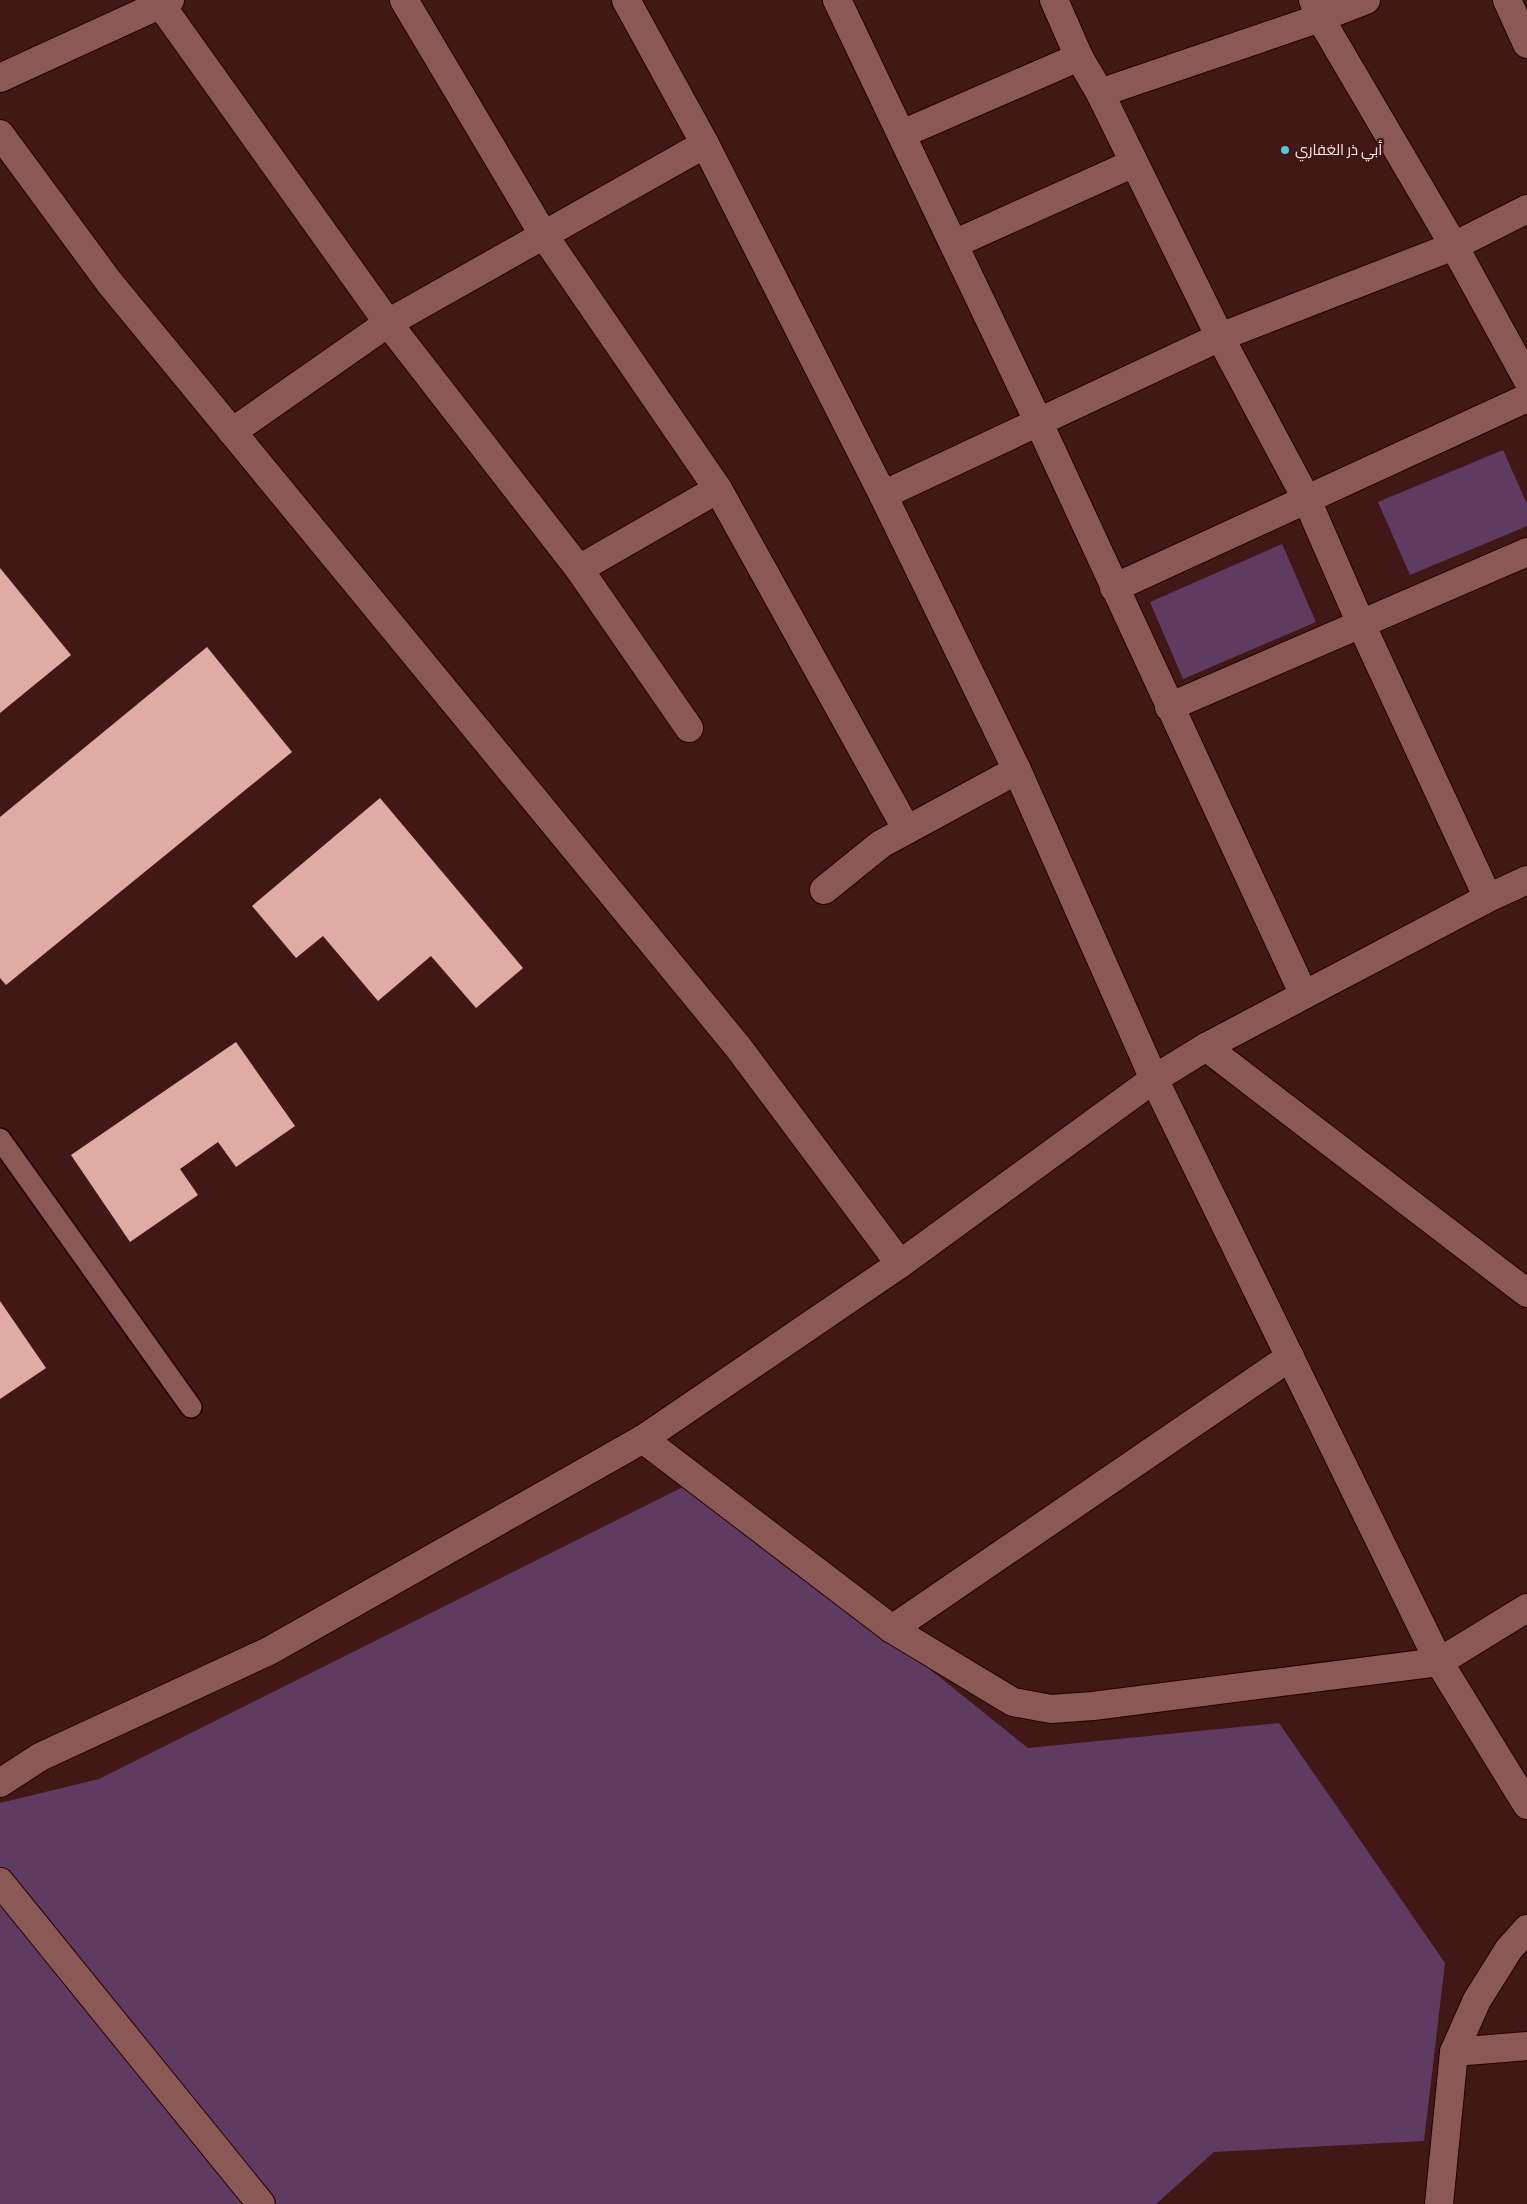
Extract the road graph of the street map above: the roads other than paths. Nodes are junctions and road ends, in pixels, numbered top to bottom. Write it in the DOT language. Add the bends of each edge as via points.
graph roads {
  1 [pos="404,0"];
  2 [pos="626,0"];
  3 [pos="837,0"];
  4 [pos="1054,0"];
  5 [pos="1366,0"];
  6 [pos="1507,0"];
  7 [pos="166,2"];
  8 [pos="1317,9"];
  9 [pos="1527,44"];
  10 [pos="1079,57"];
  11 [pos="0,78"];
  12 [pos="1100,93"];
  13 [pos="0,134"];
  14 [pos="902,134"];
  15 [pos="705,144"];
  16 [pos="1134,163"];
  17 [pos="1527,209"];
  18 [pos="543,234"];
  19 [pos="954,244"];
  20 [pos="1454,246"];
  21 [pos="388,323"];
  22 [pos="1220,337"];
  23 [pos="1527,379"];
  24 [pos="1527,398"];
  25 [pos="1038,422"];
  26 [pos="232,432"];
  27 [pos="718,490"];
  28 [pos="883,495"];
  29 [pos="1307,500"];
  30 [pos="1527,552"];
  31 [pos="579,569"];
  32 [pos="1114,588"];
  33 [pos="1361,624"];
  34 [pos="1169,707"];
  35 [pos="689,728"];
  36 [pos="1017,770"];
  37 [pos="906,830"];
  38 [pos="1527,880"];
  39 [pos="824,890"];
  40 [pos="1488,898"];
  41 [pos="1304,995"];
  42 [pos="1206,1047"];
  43 [pos="1154,1079"];
  44 [pos="0,1139"];
  45 [pos="900,1264"];
  46 [pos="1527,1294"];
  47 [pos="1290,1357"];
  48 [pos="191,1407"];
  49 [pos="642,1439"];
  50 [pos="1527,1608"];
  51 [pos="892,1629"];
  52 [pos="1439,1662"];
  53 [pos="0,1783"];
  54 [pos="1527,1805"];
  55 [pos="0,1882"];
  56 [pos="1527,1929"];
  57 [pos="1527,2046"];
  58 [pos="1454,2052"];
  59 [pos="261,2204"];
  60 [pos="1440,2204"];
  1 -- 18 [label="street"];
  2 -- 15 [label="street"];
  3 -- 14 [label="street"];
  4 -- 10 [label="street"];
  5 -- 8 [label="street"];
  6 -- 9 [label="street"];
  7 -- 11 [label="street"];
  7 -- 21 [label="street"];
  8 -- 12 [label="street"];
  8 -- 20 [label="street"];
  10 -- 12 [label="street"];
  10 -- 14 [label="street"];
  12 -- 16 [label="street"];
  13 -- 26 [label="street" via="109,282"];
  14 -- 19 [label="street"];
  15 -- 18 [label="street"];
  15 -- 28 [label="street"];
  16 -- 19 [label="street"];
  16 -- 22 [label="street"];
  17 -- 20 [label="street"];
  18 -- 21 [label="street"];
  18 -- 27 [label="street"];
  19 -- 25 [label="street"];
  20 -- 22 [label="street"];
  20 -- 23 [label="street"];
  21 -- 26 [label="street"];
  21 -- 31 [label="street"];
  22 -- 25 [label="street"];
  22 -- 29 [label="street"];
  24 -- 29 [label="street"];
  25 -- 28 [label="street"];
  25 -- 32 [label="street"];
  26 -- 45 [label="street" via="738,1047"];
  27 -- 31 [label="street"];
  27 -- 37 [label="street"];
  28 -- 36 [label="street"];
  29 -- 32 [label="street"];
  29 -- 33 [label="street"];
  30 -- 33 [label="street"];
  31 -- 35 [label="street"];
  32 -- 34 [label="street"];
  33 -- 34 [label="street"];
  33 -- 40 [label="street"];
  34 -- 41 [label="street"];
  36 -- 37 [label="street"];
  36 -- 43 [label="street"];
  37 -- 39 [label="street" via="881,844"];
  38 -- 40 [label="street"];
  40 -- 41 [label="street"];
  41 -- 42 [label="street"];
  42 -- 43 [label="street"];
  42 -- 46 [label="street"];
  43 -- 45 [label="street"];
  43 -- 47 [label="street"];
  44 -- 48 [label="lane"];
  45 -- 49 [label="street"];
  47 -- 51 [label="street"];
  47 -- 52 [label="street"];
  49 -- 51 [label="street"];
  49 -- 53 [label="street" via="269,1651 40,1757"];
  50 -- 52 [label="street"];
  51 -- 52 [label="street" via="1013,1702 1051,1709"];
  52 -- 54 [label="street"];
  55 -- 59 [label="street"];
  56 -- 58 [label="street" via="1509,1949 1477,2000"];
  57 -- 58 [label="street"];
  58 -- 60 [label="street"];
}
